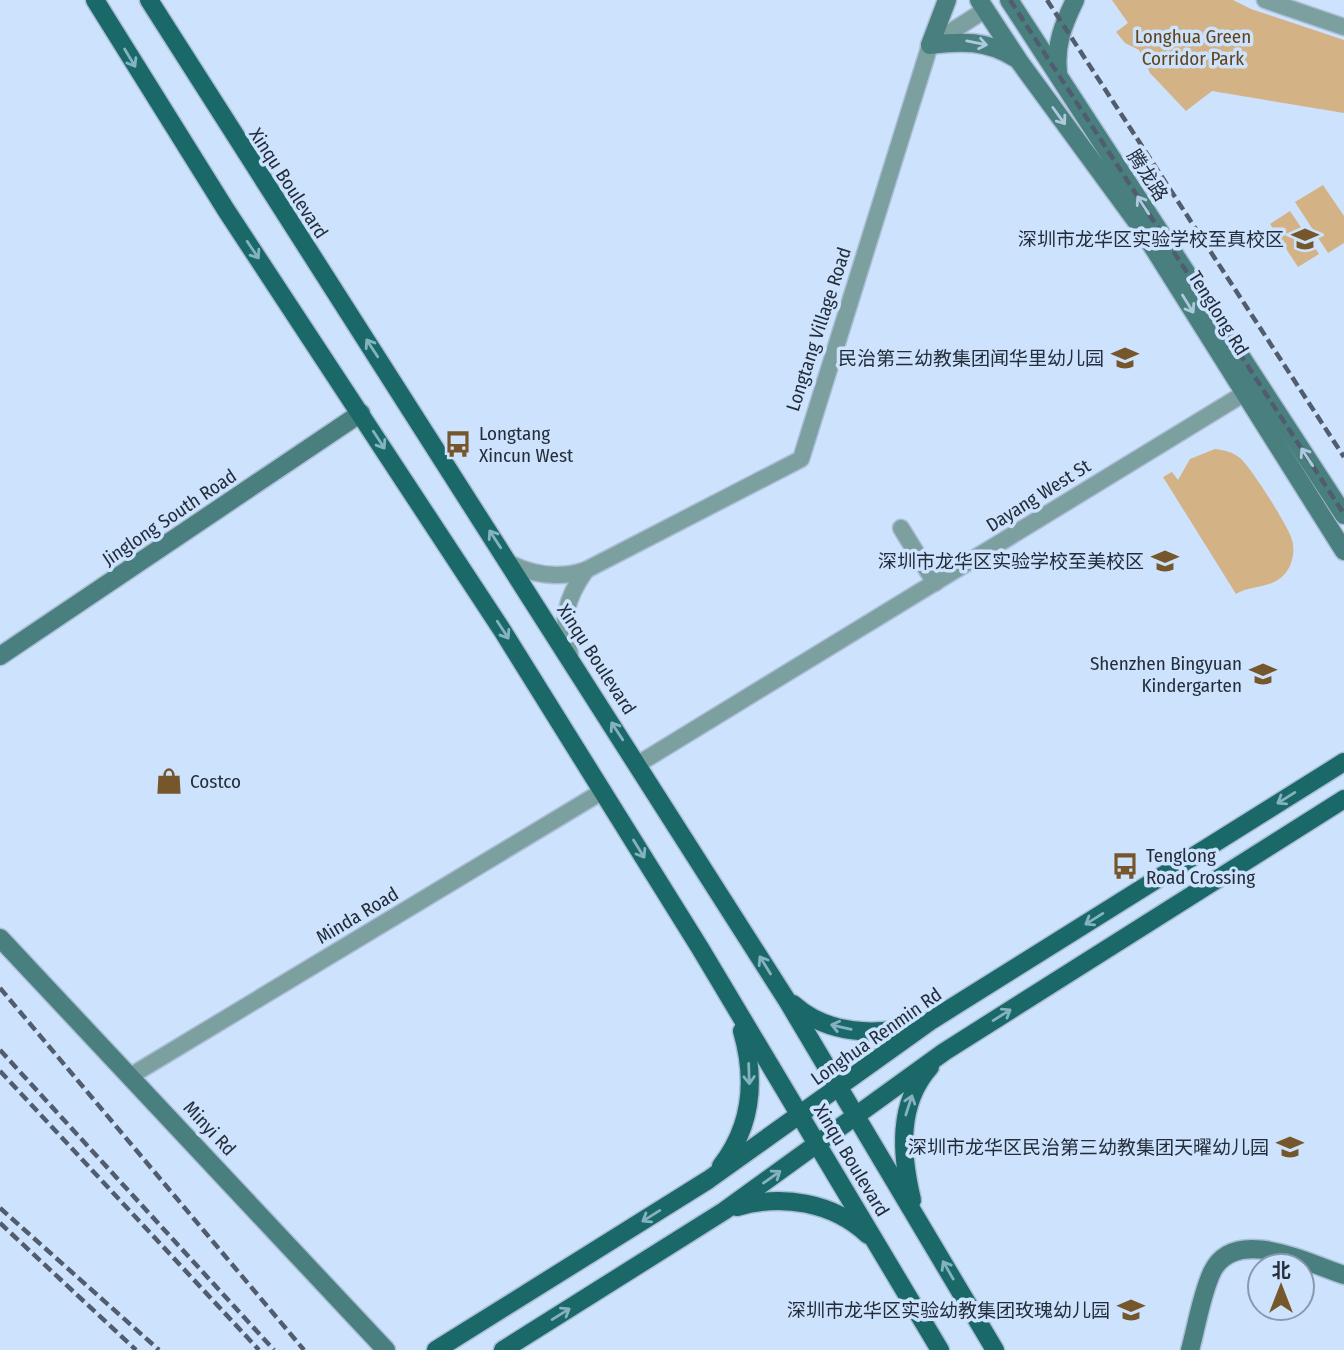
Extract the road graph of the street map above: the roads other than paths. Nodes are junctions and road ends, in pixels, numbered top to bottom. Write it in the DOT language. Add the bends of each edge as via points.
graph roads {
  1 [pos="95,0"];
  2 [pos="149,0"];
  3 [pos="947,0"];
  4 [pos="1075,0"];
  5 [pos="1265,0"];
  6 [pos="999,2"];
  7 [pos="1344,27"];
  8 [pos="930,46"];
  9 [pos="1019,61"];
  10 [pos="1059,76"];
  11 [pos="1245,393"];
  12 [pos="361,413"];
  13 [pos="1344,514"];
  14 [pos="901,528"];
  15 [pos="1344,551"];
  16 [pos="511,564"];
  17 [pos="586,570"];
  18 [pos="935,583"];
  19 [pos="0,656"];
  20 [pos="572,660"];
  21 [pos="1344,762"];
  22 [pos="638,764"];
  23 [pos="603,791"];
  24 [pos="1344,799"];
  25 [pos="0,938"];
  26 [pos="783,994"];
  27 [pos="734,1007"];
  28 [pos="932,1020"];
  29 [pos="944,1052"];
  30 [pos="132,1075"];
  31 [pos="839,1086"];
  32 [pos="855,1114"];
  33 [pos="801,1116"];
  34 [pos="817,1144"];
  35 [pos="708,1180"];
  36 [pos="724,1211"];
  37 [pos="918,1219"];
  38 [pos="878,1245"];
  39 [pos="1344,1275"];
  40 [pos="386,1350"];
  41 [pos="436,1350"];
  42 [pos="503,1350"];
  43 [pos="940,1350"];
  44 [pos="995,1350"];
  45 [pos="1190,1350"];
  1 -- 12 [label="main road, Xinqu Boulevard, one-way" via="226,210"];
  16 -- 2 [label="main road, Xinqu Boulevard, one-way"];
  3 -- 8 [label="main road"];
  4 -- 10 [label="main road" via="1061,29 1056,54"];
  5 -- 7 [label="street"];
  6 -- 8 [label="street"];
  6 -- 9 [label="main road, Tenglong Rd"];
  6 -- 10 [label="main road, 腾龙路"];
  8 -- 9 [label="main road, one-way" via="968,40"];
  8 -- 17 [label="street, Longtang Village Road" via="801,459"];
  9 -- 11 [label="main road, Tenglong Rd, one-way" via="1139,225"];
  13 -- 10 [label="main road, 腾龙路, one-way"];
  11 -- 15 [label="main road, Tenglong Rd"];
  11 -- 18 [label="street, Dayang West St"];
  12 -- 19 [label="main road, Jinglong South Road"];
  12 -- 23 [label="main road, Xinqu Boulevard, one-way"];
  14 -- 18 [label="street"];
  16 -- 17 [label="street, Longtang Village Road" via="552,576"];
  16 -- 20 [label="main road, Xinqu Boulevard"];
  17 -- 20 [label="street" via="569,598 564,618"];
  18 -- 22 [label="street, Dayang West St"];
  22 -- 20 [label="main road, Xinqu Boulevard, one-way"];
  21 -- 28 [label="main road, Longhua Renmin Rd, one-way"];
  26 -- 22 [label="main road, Xinqu Boulevard, one-way"];
  23 -- 27 [label="main road, Xinqu Boulevard, one-way"];
  23 -- 30 [label="street, Minda Road"];
  29 -- 24 [label="main road, one-way"];
  25 -- 30 [label="main road, Minyi Rd"];
  28 -- 26 [label="main road, one-way" via="890,1031 846,1030 809,1016"];
  26 -- 31 [label="main road, Xinqu Boulevard"];
  27 -- 33 [label="main road, Xinqu Boulevard"];
  27 -- 35 [label="main road, one-way" via="749,1060 749,1104 736,1146"];
  28 -- 31 [label="main road, Longhua Renmin Rd"];
  29 -- 32 [label="main road"];
  37 -- 29 [label="main road, one-way" via="905,1162 905,1118 924,1073"];
  30 -- 40 [label="main road, Minyi Rd"];
  31 -- 32 [label="main road, Xinqu Boulevard"];
  31 -- 33 [label="main road, Longhua Renmin Rd"];
  32 -- 34 [label="main road"];
  32 -- 37 [label="main road, Xinqu Boulevard"];
  33 -- 34 [label="main road, Xinqu Boulevard"];
  33 -- 35 [label="main road, Longhua Renmin Rd"];
  36 -- 34 [label="main road, one-way"];
  34 -- 38 [label="main road, Xinqu Boulevard"];
  35 -- 41 [label="main road, Longhua Renmin Rd, one-way"];
  36 -- 38 [label="main road" via="767,1200 796,1201 843,1217"];
  42 -- 36 [label="main road, one-way"];
  44 -- 37 [label="main road, Xinqu Boulevard, one-way"];
  38 -- 43 [label="main road, Xinqu Boulevard"];
  39 -- 45 [label="main road" via="1256,1248 1229,1252 1213,1269"];
}
